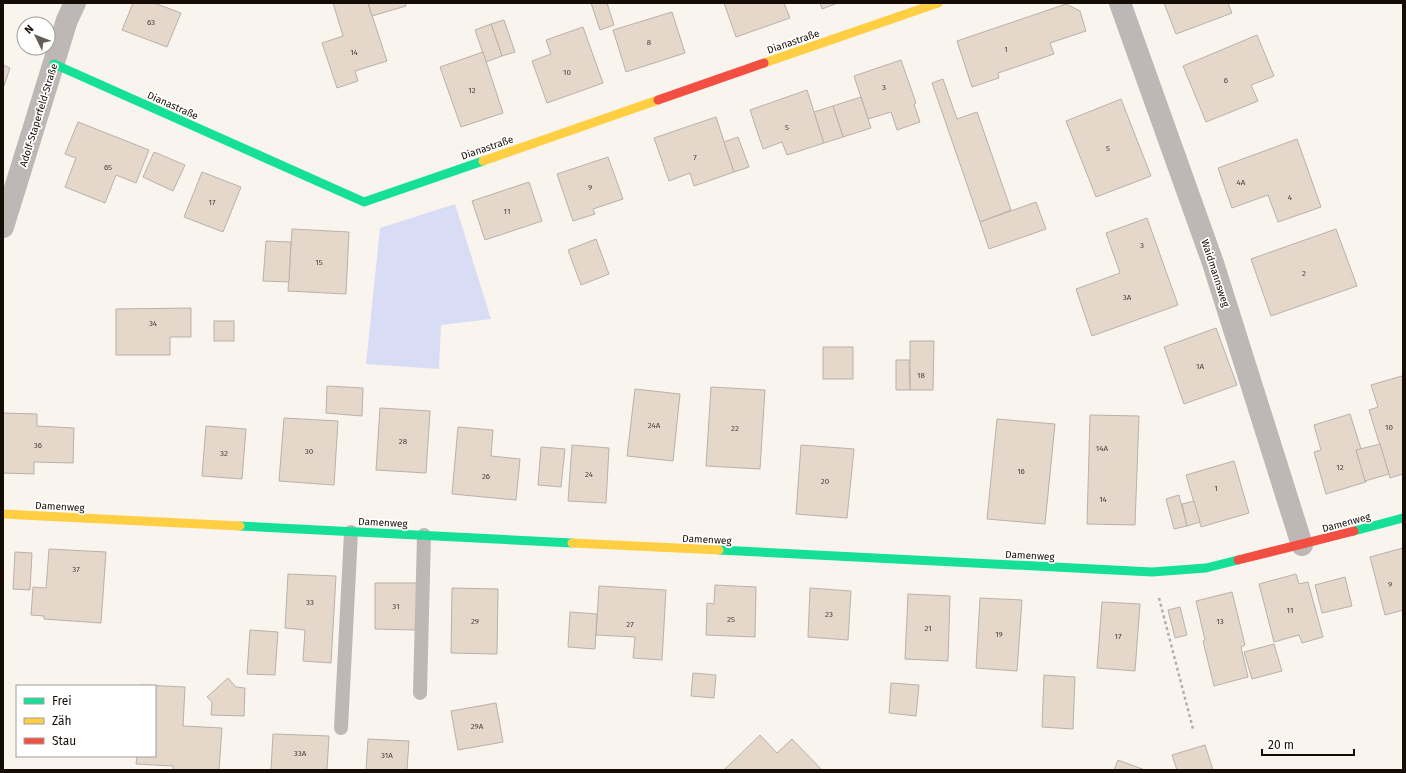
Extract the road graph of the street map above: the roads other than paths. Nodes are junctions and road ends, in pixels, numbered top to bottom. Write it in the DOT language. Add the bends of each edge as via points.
graph roads {
  1 [pos="75,3"];
  2 [pos="938,3"];
  3 [pos="1120,3"];
  4 [pos="54,64"];
  5 [pos="3,227"];
  6 [pos="3,514"];
  7 [pos="1403,518"];
  8 [pos="351,532"];
  9 [pos="424,535"];
  10 [pos="1302,545"];
  11 [pos="420,693"];
  12 [pos="341,728"];
  1 -- 4 [label="street, Adolf-Staperfeld-Straße" via="67,20"];
  2 -- 4 [label="street, Dianastraße" via="364,202"];
  3 -- 10 [label="street, Waidmannsweg" via="1213,263"];
  4 -- 5 [label="street, Adolf-Staperfeld-Straße"];
  6 -- 8 [label="street, Damenweg"];
  7 -- 10 [label="street, Damenweg"];
  8 -- 9 [label="street, Damenweg"];
  8 -- 12 [label="lane"];
  9 -- 10 [label="street, Damenweg" via="1152,572 1206,568"];
  9 -- 11 [label="lane"];
}
